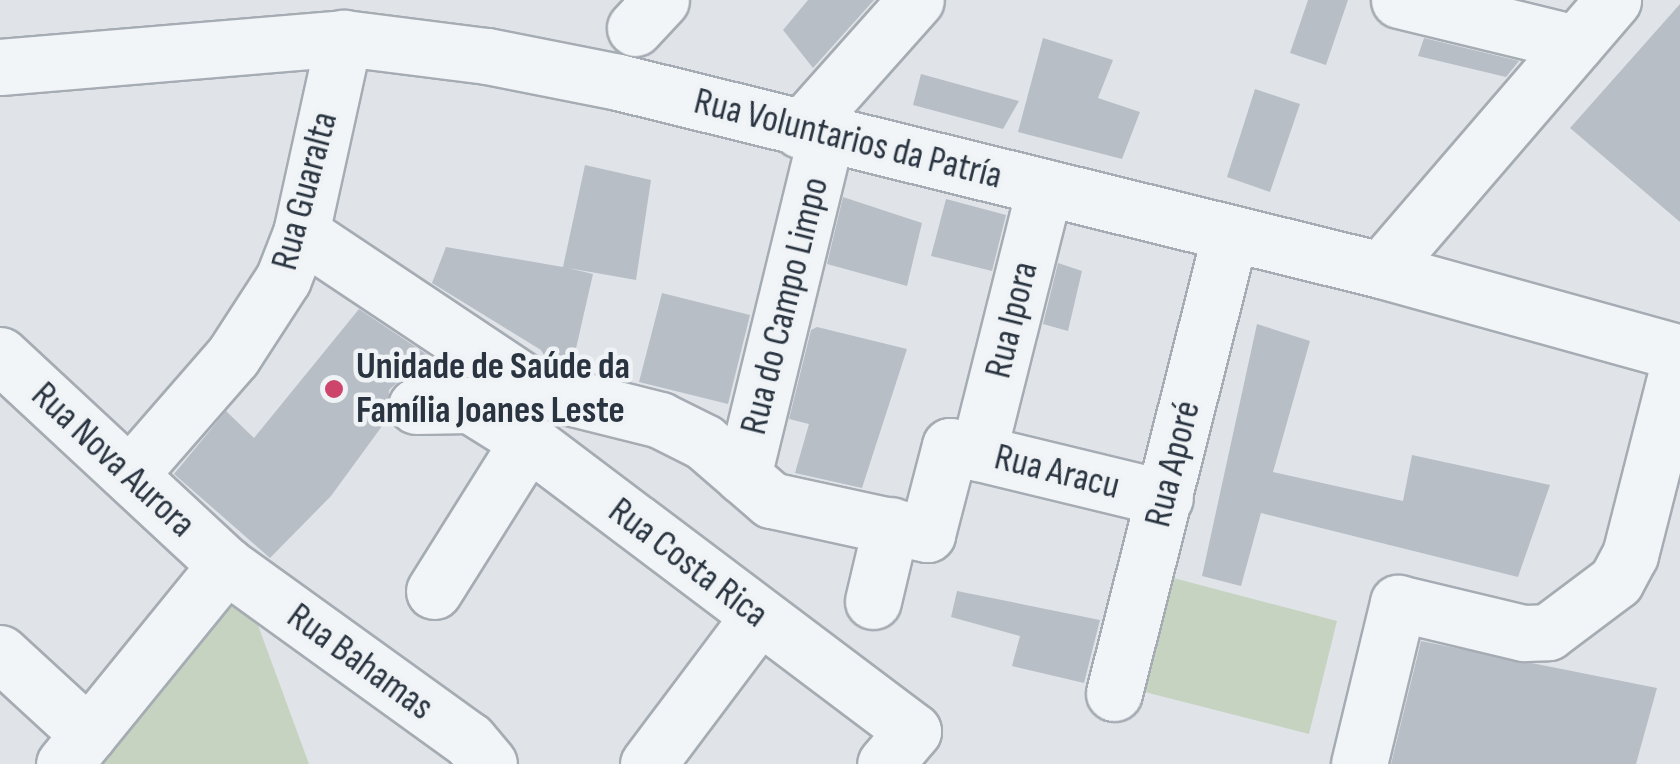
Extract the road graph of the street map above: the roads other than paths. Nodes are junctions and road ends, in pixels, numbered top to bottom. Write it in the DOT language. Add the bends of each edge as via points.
graph roads {
  1 [pos="916,0"];
  2 [pos="1400,0"];
  3 [pos="1613,0"];
  4 [pos="235,21"];
  5 [pos="344,38"];
  6 [pos="1576,43"];
  7 [pos="0,66"];
  8 [pos="813,133"];
  9 [pos="1045,187"];
  10 [pos="301,233"];
  11 [pos="1230,234"];
  12 [pos="1381,270"];
  13 [pos="0,355"];
  14 [pos="1680,356"];
  15 [pos="416,406"];
  16 [pos="528,442"];
  17 [pos="964,449"];
  18 [pos="131,472"];
  19 [pos="743,476"];
  20 [pos="1164,498"];
  21 [pos="909,530"];
  22 [pos="226,565"];
  23 [pos="434,591"];
  24 [pos="872,602"];
  25 [pos="759,616"];
  26 [pos="0,654"];
  27 [pos="1114,693"];
  28 [pos="76,749"];
  29 [pos="477,756"];
  30 [pos="648,764"];
  31 [pos="886,764"];
  32 [pos="1359,764"];
  1 -- 8 [label="street"];
  2 -- 6 [label="street"];
  3 -- 6 [label="street"];
  4 -- 5 [label="street, Rua Voluntarios da Patría"];
  4 -- 7 [label="street, Rua Voluntarios da Patría"];
  5 -- 8 [label="street, Rua Voluntarios da Patría" via="618,82"];
  5 -- 10 [label="street, Rua Guaralta"];
  6 -- 12 [label="street"];
  8 -- 9 [label="street, Rua Voluntarios da Patría"];
  8 -- 19 [label="street, Rua do Campo Limpo"];
  9 -- 11 [label="street, Rua Voluntarios da Patría"];
  9 -- 17 [label="street, Rua Ipora"];
  10 -- 18 [label="street, Rua Guaralta" via="259,322"];
  10 -- 19 [label="street" via="532,388 660,420 704,442"];
  11 -- 12 [label="street, Rua Voluntarios da Patría"];
  11 -- 20 [label="street, Rua Aporé"];
  12 -- 14 [label="street, Rua Voluntarios da Patría"];
  13 -- 18 [label="street, Rua Nova Aurora"];
  14 -- 32 [label="street" via="1630,555 1616,581 1548,632 1398,603"];
  15 -- 16 [label="street, Rua Costa Rica" via="470,405"];
  16 -- 23 [label="street"];
  16 -- 25 [label="street, Rua Costa Rica"];
  17 -- 20 [label="street, Rua Aracu"];
  17 -- 21 [label="street, Rua Ipora"];
  18 -- 22 [label="street, Rua Nova Aurora"];
  19 -- 21 [label="street" via="771,500"];
  20 -- 27 [label="street, Rua Aporé"];
  21 -- 24 [label="street, Rua Ipora"];
  22 -- 28 [label="street"];
  22 -- 29 [label="street, Rua Bahamas"];
  25 -- 30 [label="street"];
  25 -- 31 [label="street, Rua Costa Rica" via="913,731"];
  26 -- 28 [label="street"];
}
